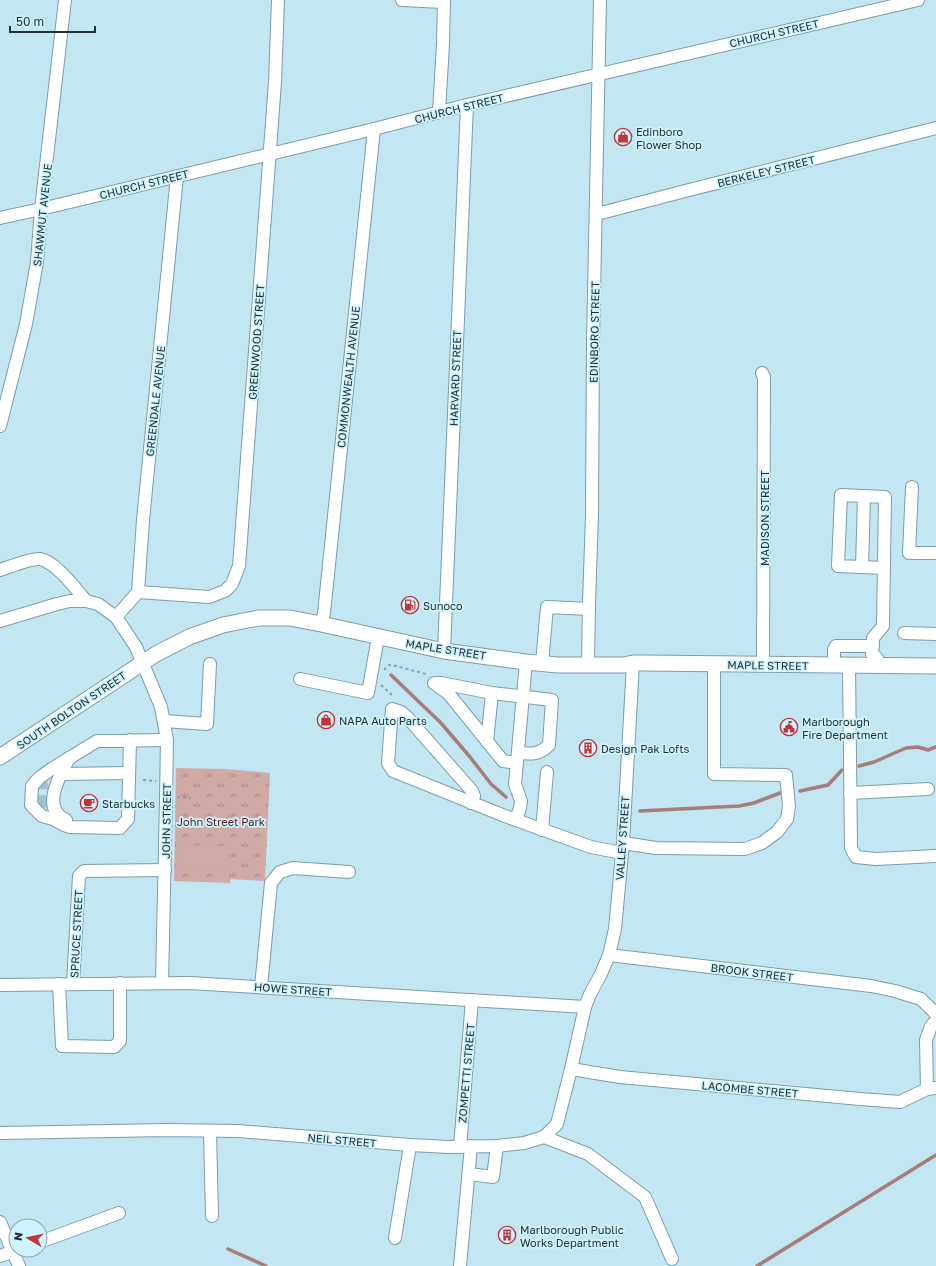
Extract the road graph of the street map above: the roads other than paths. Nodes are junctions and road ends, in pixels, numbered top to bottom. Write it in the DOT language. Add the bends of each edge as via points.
graph roads {
  1 [pos="65,0"];
  2 [pos="278,0"];
  3 [pos="402,0"];
  4 [pos="600,0"];
  5 [pos="918,0"];
  6 [pos="444,1"];
  7 [pos="599,74"];
  8 [pos="466,105"];
  9 [pos="439,112"];
  10 [pos="936,128"];
  11 [pos="374,129"];
  12 [pos="269,154"];
  13 [pos="177,176"];
  14 [pos="41,209"];
  15 [pos="596,214"];
  16 [pos="0,218"];
  17 [pos="762,372"];
  18 [pos="0,426"];
  19 [pos="912,487"];
  20 [pos="864,496"];
  21 [pos="936,553"];
  22 [pos="862,567"];
  23 [pos="884,568"];
  24 [pos="0,570"];
  25 [pos="138,592"];
  26 [pos="86,601"];
  27 [pos="589,609"];
  28 [pos="116,617"];
  29 [pos="0,621"];
  30 [pos="321,624"];
  31 [pos="904,633"];
  32 [pos="936,634"];
  33 [pos="378,637"];
  34 [pos="444,651"];
  35 [pos="875,657"];
  36 [pos="936,658"];
  37 [pos="143,662"];
  38 [pos="526,662"];
  39 [pos="542,663"];
  40 [pos="633,663"];
  41 [pos="210,664"];
  42 [pos="714,664"];
  43 [pos="763,664"];
  44 [pos="588,665"];
  45 [pos="842,665"];
  46 [pos="936,666"];
  47 [pos="300,679"];
  48 [pos="492,693"];
  49 [pos="524,697"];
  50 [pos="164,721"];
  51 [pos="130,740"];
  52 [pos="166,740"];
  53 [pos="487,742"];
  54 [pos="0,757"];
  55 [pos="70,757"];
  56 [pos="518,758"];
  57 [pos="547,772"];
  58 [pos="129,773"];
  59 [pos="61,774"];
  60 [pos="128,786"];
  61 [pos="928,789"];
  62 [pos="850,793"];
  63 [pos="471,803"];
  64 [pos="516,820"];
  65 [pos="542,830"];
  66 [pos="622,848"];
  67 [pos="936,856"];
  68 [pos="165,870"];
  69 [pos="349,872"];
  70 [pos="609,955"];
  71 [pos="120,983"];
  72 [pos="162,983"];
  73 [pos="59,984"];
  74 [pos="74,984"];
  75 [pos="0,985"];
  76 [pos="261,987"];
  77 [pos="472,1000"];
  78 [pos="585,1007"];
  79 [pos="936,1014"];
  80 [pos="936,1021"];
  81 [pos="571,1069"];
  82 [pos="932,1088"];
  83 [pos="210,1131"];
  84 [pos="0,1132"];
  85 [pos="544,1137"];
  86 [pos="410,1145"];
  87 [pos="497,1146"];
  88 [pos="466,1147"];
  89 [pos="469,1174"];
  90 [pos="119,1213"];
  91 [pos="212,1216"];
  92 [pos="0,1222"];
  93 [pos="8,1237"];
  94 [pos="395,1238"];
  95 [pos="48,1239"];
  96 [pos="672,1259"];
  97 [pos="460,1266"];
  1 -- 14 [label="street, SHAWMUT AVENUE"];
  2 -- 12 [label="street, GREENWOOD STREET"];
  3 -- 6 [label="street"];
  4 -- 7 [label="street, EDINBORO STREET"];
  5 -- 7 [label="street, CHURCH STREET"];
  6 -- 9 [label="street"];
  7 -- 8 [label="street, CHURCH STREET"];
  7 -- 15 [label="street, EDINBORO STREET"];
  8 -- 9 [label="street, CHURCH STREET"];
  8 -- 34 [label="street, HARVARD STREET"];
  9 -- 11 [label="street, CHURCH STREET"];
  10 -- 15 [label="street, BERKELEY STREET"];
  11 -- 12 [label="street, CHURCH STREET"];
  11 -- 30 [label="street, COMMONWEALTH AVENUE"];
  12 -- 13 [label="street, CHURCH STREET"];
  12 -- 25 [label="street, GREENWOOD STREET" via="239,566 232,584 225,591 209,597"];
  13 -- 14 [label="street, CHURCH STREET"];
  13 -- 25 [label="street, GREENDALE AVENUE"];
  14 -- 16 [label="street, CHURCH STREET"];
  14 -- 18 [label="street, SHAWMUT AVENUE" via="37,262 26,324"];
  15 -- 27 [label="street, EDINBORO STREET"];
  17 -- 43 [label="street, MADISON STREET"];
  19 -- 21 [label="street" via="909,553"];
  20 -- 22 [label="street"];
  20 -- 22 [label="street" via="841,495 838,566"];
  20 -- 23 [label="street" via="885,497"];
  22 -- 23 [label="street"];
  23 -- 35 [label="street" via="883,626 873,638"];
  24 -- 26 [label="street" via="41,560 62,574"];
  25 -- 28 [label="street"];
  26 -- 28 [label="street" via="98,604"];
  26 -- 29 [label="street" via="57,604"];
  27 -- 39 [label="street" via="547,607"];
  27 -- 44 [label="street, EDINBORO STREET"];
  28 -- 37 [label="street"];
  30 -- 33 [label="main road, MAPLE STREET"];
  30 -- 37 [label="main road, MAPLE STREET" via="290,618 259,618 223,625 189,637"];
  31 -- 32 [label="street"];
  33 -- 34 [label="main road, MAPLE STREET"];
  33 -- 47 [label="street" via="368,693"];
  34 -- 38 [label="main road, MAPLE STREET"];
  35 -- 45 [label="main road, MAPLE STREET"];
  35 -- 45 [label="street" via="836,646 834,650"];
  35 -- 46 [label="main road, MAPLE STREET"];
  36 -- 46 [label="street"];
  37 -- 50 [label="street, JOHN STREET"];
  37 -- 54 [label="main road, SOUTH BOLTON STREET"];
  38 -- 39 [label="main road, MAPLE STREET"];
  38 -- 49 [label="street"];
  39 -- 44 [label="main road, MAPLE STREET"];
  40 -- 42 [label="main road, MAPLE STREET"];
  40 -- 44 [label="main road, MAPLE STREET"];
  40 -- 66 [label="street, VALLEY STREET"];
  41 -- 50 [label="street" via="207,724"];
  42 -- 43 [label="main road, MAPLE STREET"];
  42 -- 66 [label="street" via="714,774 786,775 789,806 787,819 777,832 762,843 745,849"];
  43 -- 45 [label="main road, MAPLE STREET"];
  45 -- 62 [label="street"];
  48 -- 49 [label="street"];
  48 -- 53 [label="street"];
  48 -- 53 [label="street" via="434,683 448,693"];
  49 -- 56 [label="street"];
  49 -- 56 [label="street" via="552,700 549,745 544,750"];
  50 -- 52 [label="street, JOHN STREET"];
  51 -- 52 [label="street"];
  51 -- 55 [label="street" via="97,741"];
  51 -- 58 [label="street"];
  52 -- 68 [label="street, JOHN STREET"];
  53 -- 56 [label="street" via="503,761"];
  55 -- 59 [label="street"];
  55 -- 60 [label="street" via="39,778 32,786 31,805 42,816 70,827 120,828 128,819"];
  56 -- 64 [label="street" via="515,784 521,801"];
  57 -- 65 [label="street"];
  58 -- 59 [label="street"];
  58 -- 60 [label="street"];
  59 -- 60 [label="street" via="55,786 54,808 58,816 65,820 83,823 116,822 120,817 122,793"];
  61 -- 62 [label="street"];
  62 -- 67 [label="street" via="850,848 856,857 876,859"];
  63 -- 63 [label="street" via="474,796 472,790 408,718 392,709 388,764 393,771"];
  63 -- 64 [label="street"];
  64 -- 65 [label="street"];
  65 -- 66 [label="street" via="591,847"];
  66 -- 70 [label="street, VALLEY STREET" via="615,929"];
  68 -- 72 [label="street, JOHN STREET"];
  68 -- 74 [label="street, SPRUCE STREET" via="84,871 79,876"];
  69 -- 76 [label="street" via="293,868 280,872 271,883"];
  70 -- 78 [label="street, VALLEY STREET"];
  70 -- 79 [label="street, BROOK STREET" via="871,986 921,998"];
  71 -- 72 [label="street, HOWE STREET"];
  71 -- 73 [label="street" via="120,1041 114,1047 62,1046"];
  71 -- 74 [label="street, HOWE STREET"];
  72 -- 76 [label="street, HOWE STREET"];
  73 -- 74 [label="street, HOWE STREET"];
  73 -- 75 [label="street, HOWE STREET"];
  76 -- 77 [label="street, HOWE STREET"];
  77 -- 78 [label="street, HOWE STREET"];
  77 -- 88 [label="street, ZOMPETTI STREET"];
  78 -- 81 [label="street"];
  80 -- 82 [label="street" via="931,1026 926,1040"];
  81 -- 82 [label="street, LACOMBE STREET" via="620,1077 900,1102"];
  81 -- 85 [label="street" via="557,1124"];
  83 -- 84 [label="street, NEIL STREET"];
  83 -- 86 [label="street, NEIL STREET"];
  83 -- 91 [label="street"];
  85 -- 87 [label="street, NEIL STREET" via="524,1143"];
  85 -- 96 [label="street" via="588,1154 645,1197"];
  86 -- 88 [label="street, NEIL STREET"];
  86 -- 94 [label="street"];
  87 -- 88 [label="street, NEIL STREET"];
  87 -- 89 [label="street" via="493,1177"];
  88 -- 89 [label="street, ZOMPETTI STREET"];
  89 -- 97 [label="street, ZOMPETTI STREET"];
  90 -- 95 [label="street"];
  92 -- 93 [label="street"];
}
